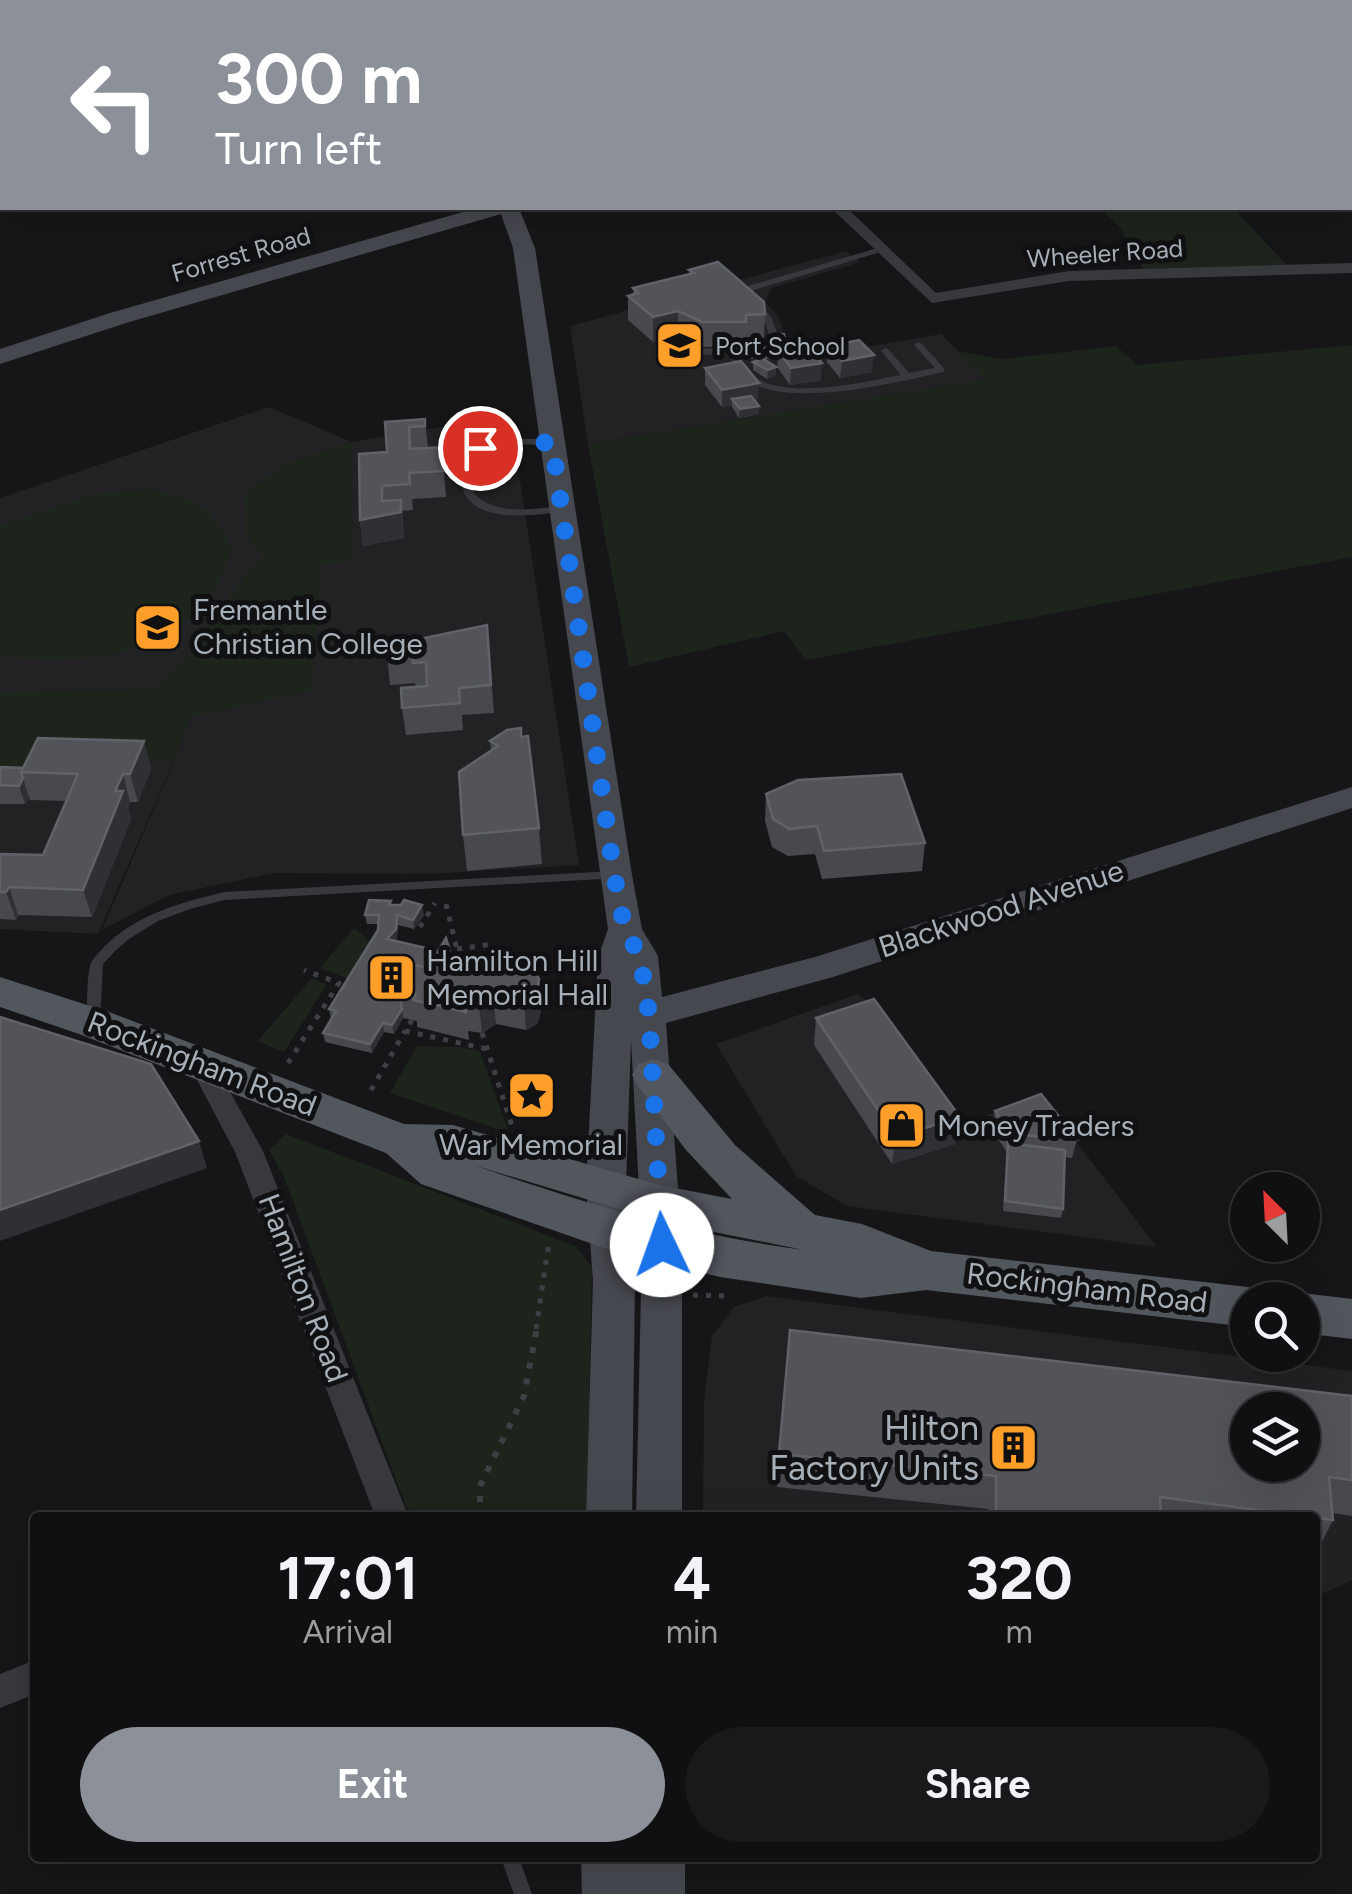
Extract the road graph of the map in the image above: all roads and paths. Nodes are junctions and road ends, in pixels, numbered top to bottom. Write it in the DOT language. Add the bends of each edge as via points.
graph roads {
  1 [pos="451,210"];
  2 [pos="491,210"];
  3 [pos="510,210"];
  4 [pos="529,210"];
  5 [pos="842,210"];
  6 [pos="524,248"];
  7 [pos="881,249"];
  8 [pos="1352,268"];
  9 [pos="668,343"];
  10 [pos="918,345"];
  11 [pos="0,348"];
  12 [pos="885,351"];
  13 [pos="734,352"];
  14 [pos="0,357"];
  15 [pos="906,375"];
  16 [pos="552,442"];
  17 [pos="562,509"];
  18 [pos="1352,797"];
  19 [pos="614,874"];
  20 [pos="420,927"];
  21 [pos="625,930"];
  22 [pos="493,944"];
  23 [pos="456,946"];
  24 [pos="446,957"];
  25 [pos="462,968"];
  26 [pos="304,970"];
  27 [pos="0,992"];
  28 [pos="649,1014"];
  29 [pos="412,1020"];
  30 [pos="94,1023"];
  31 [pos="405,1031"];
  32 [pos="482,1033"];
  33 [pos="487,1049"];
  34 [pos="288,1062"];
  35 [pos="201,1063"];
  36 [pos="654,1075"];
  37 [pos="371,1090"];
  38 [pos="518,1143"];
  39 [pos="608,1208"];
  40 [pos="661,1224"];
  41 [pos="806,1233"];
  42 [pos="547,1253"];
  43 [pos="926,1270"];
  44 [pos="1230,1305"];
  45 [pos="1320,1315"];
  46 [pos="1352,1319"];
  47 [pos="390,1512"];
  48 [pos="478,1512"];
  49 [pos="609,1512"];
  50 [pos="658,1512"];
  51 [pos="30,1680"];
  52 [pos="0,1691"];
  53 [pos="511,1862"];
  54 [pos="606,1862"];
  55 [pos="658,1862"];
  56 [pos="522,1894"];
  57 [pos="608,1894"];
  58 [pos="660,1894"];
  1 -- 11 [label="main road, Forrest Road"];
  2 -- 14 [label="main road, Forrest Road"];
  3 -- 6 [label="main road"];
  4 -- 6 [label="main road" via="532,228"];
  5 -- 7 [label="street, Wheeler Road"];
  6 -- 16 [label="main road"];
  7 -- 8 [label="street, Wheeler Road" via="932,298 1069,276"];
  7 -- 13 [label="lane" via="751,288 774,338"];
  9 -- 13 [label="lane" via="686,352"];
  10 -- 15 [label="lane" via="941,370"];
  12 -- 15 [label="lane"];
  13 -- 15 [label="lane" via="740,371 782,390"];
  16 -- 17 [label="main road"];
  16 -- 17 [label="lane" via="469,453 469,495 486,509 505,512"];
  17 -- 19 [label="main road"];
  18 -- 28 [label="main road, Blackwood Avenue" via="820,968"];
  19 -- 21 [label="main road"];
  19 -- 30 [label="lane" via="224,896 168,910 132,927 96,964"];
  20 -- 23 [label="path" via="442,896"];
  21 -- 28 [label="main road" via="640,956"];
  21 -- 39 [label="main road" via="616,958"];
  22 -- 23 [label="path"];
  23 -- 24 [label="path"];
  23 -- 25 [label="path"];
  26 -- 34 [label="path" via="339,982"];
  27 -- 30 [label="main road, Rockingham Road"];
  28 -- 36 [label="main road"];
  29 -- 31 [label="path"];
  30 -- 35 [label="main road, Rockingham Road"];
  31 -- 33 [label="path"];
  31 -- 37 [label="path"];
  32 -- 33 [label="path"];
  33 -- 38 [label="path"];
  35 -- 39 [label="main road, Rockingham Road" via="402,1140 438,1171"];
  35 -- 47 [label="street, Hamilton Road" via="249,1151"];
  36 -- 40 [label="main road"];
  36 -- 41 [label="main road" via="733,1175"];
  39 -- 40 [label="main road, Rockingham Road"];
  39 -- 49 [label="main road" via="614,1280"];
  40 -- 41 [label="main road, Rockingham Road"];
  40 -- 43 [label="main road, Rockingham Road" via="720,1258 861,1278"];
  40 -- 50 [label="main road"];
  41 -- 43 [label="main road, Rockingham Road" via="862,1243"];
  42 -- 48 [label="path" via="524,1396 484,1474"];
  43 -- 44 [label="main road, Rockingham Road"];
  45 -- 46 [label="main road"];
  51 -- 52 [label="street"];
  53 -- 56 [label="lane"];
  54 -- 57 [label="main road"];
  55 -- 58 [label="main road"];
}
